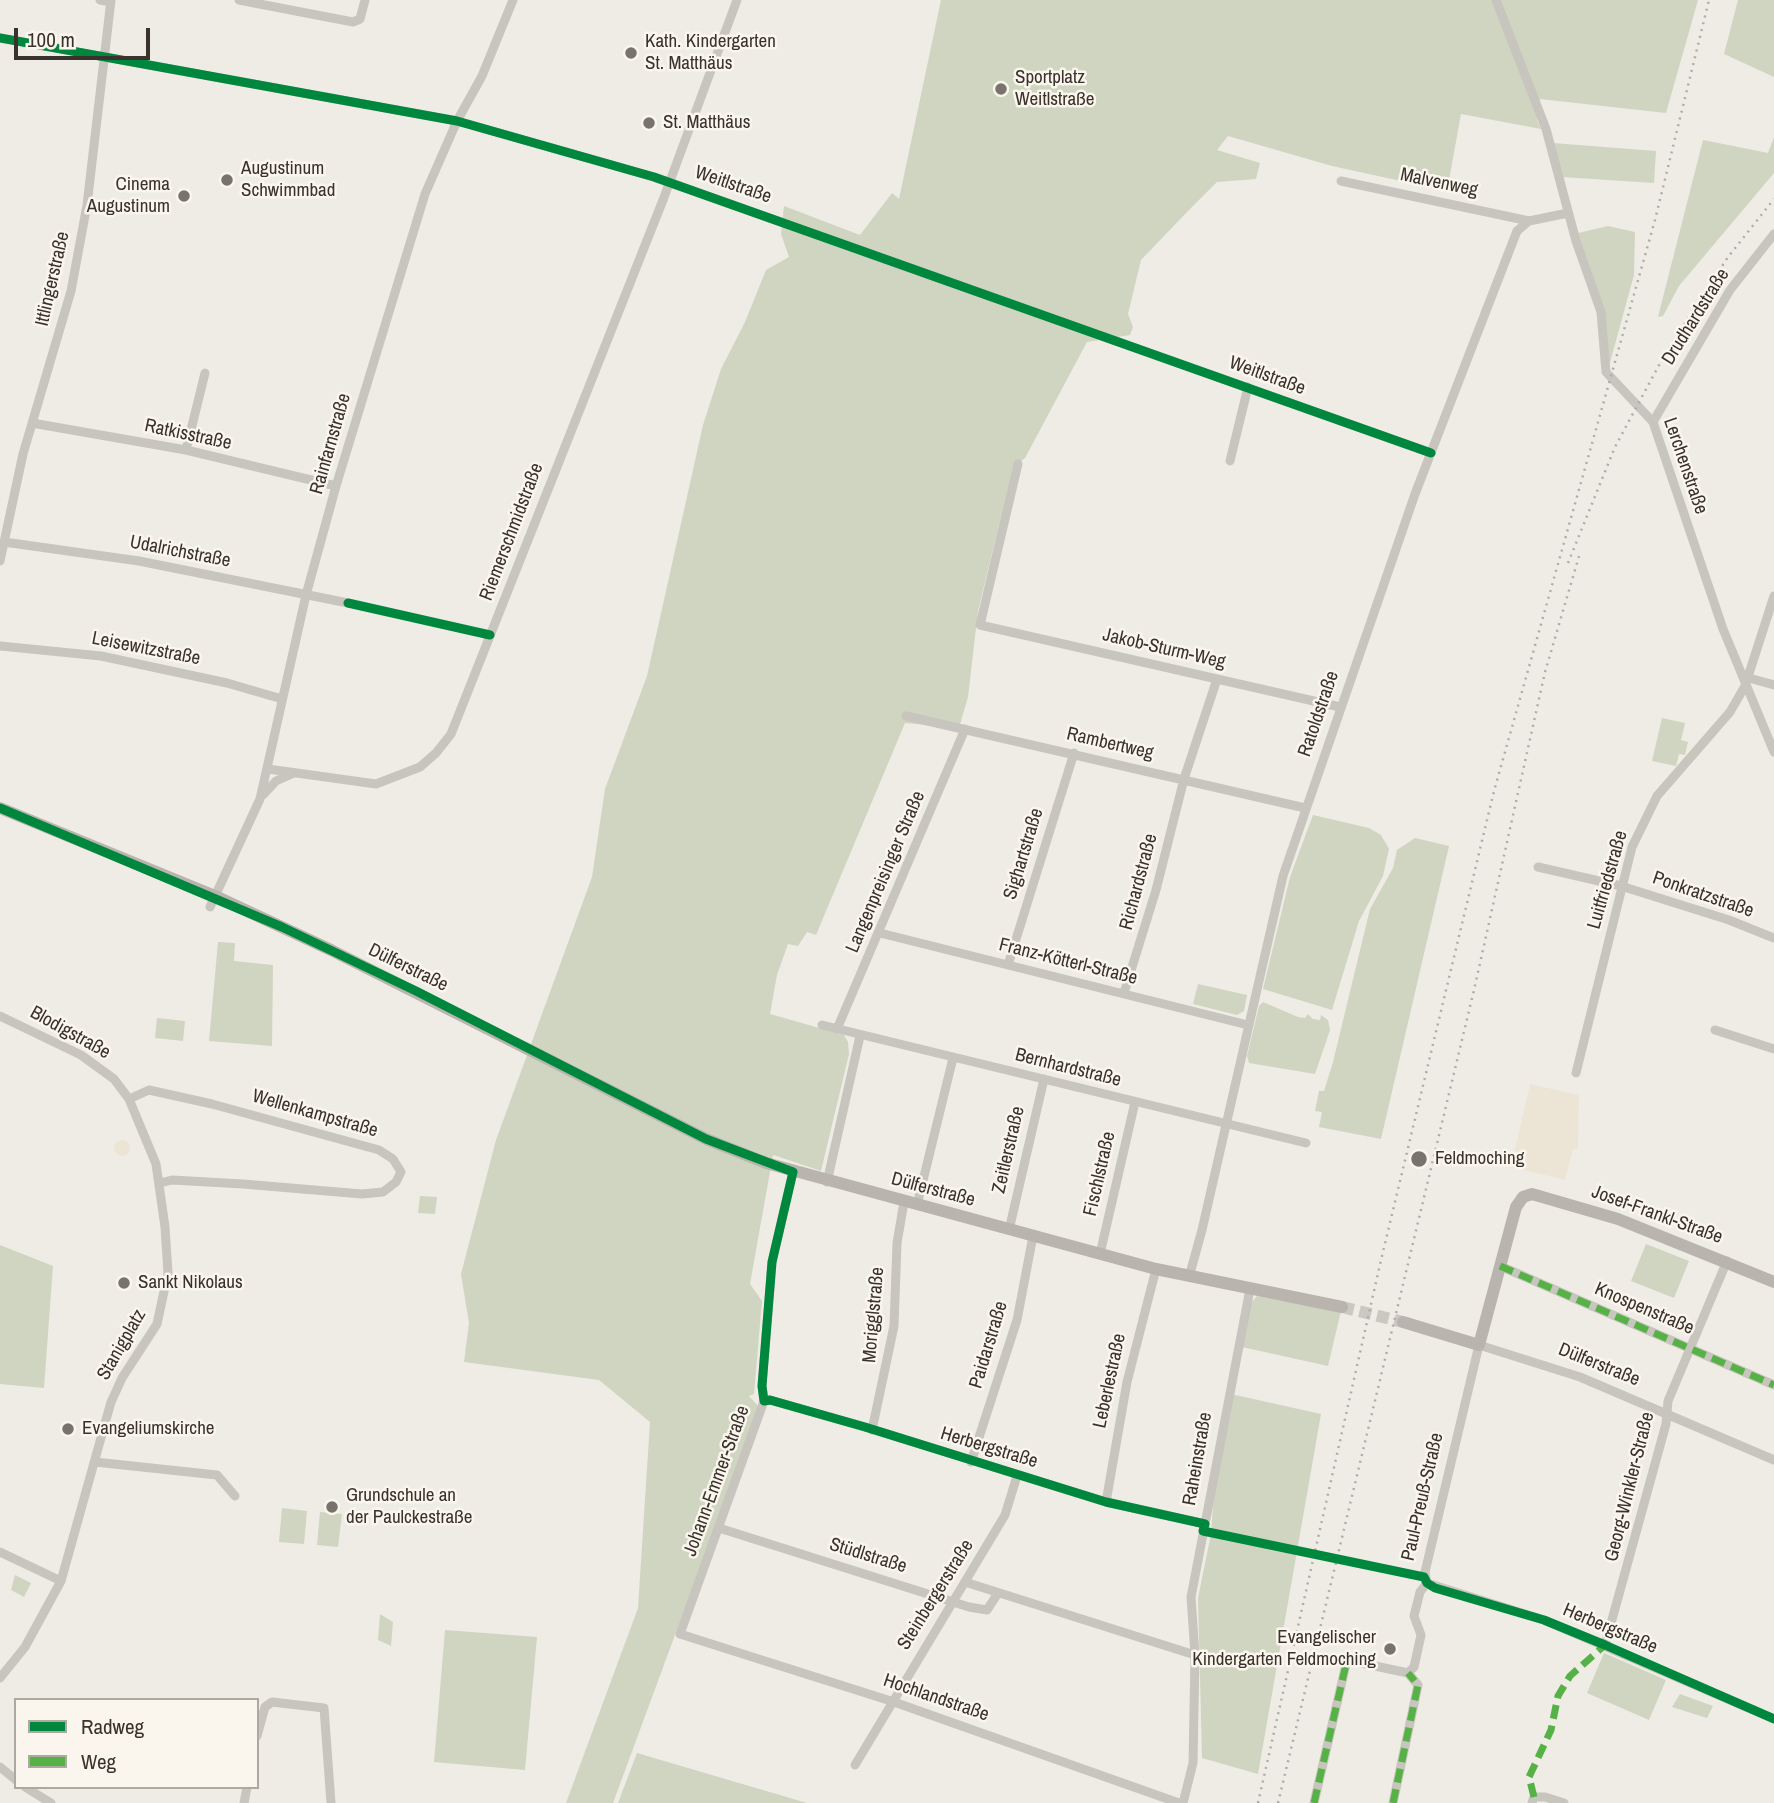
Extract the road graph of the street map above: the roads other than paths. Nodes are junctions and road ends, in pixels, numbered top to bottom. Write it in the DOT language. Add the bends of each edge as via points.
graph roads {
  1 [pos="100,0"];
  2 [pos="239,0"];
  3 [pos="365,0"];
  4 [pos="513,0"];
  5 [pos="737,0"];
  6 [pos="1496,0"];
  7 [pos="111,1"];
  8 [pos="0,38"];
  9 [pos="105,59"];
  10 [pos="457,121"];
  11 [pos="670,181"];
  12 [pos="1341,181"];
  13 [pos="1567,213"];
  14 [pos="1529,221"];
  15 [pos="1774,234"];
  16 [pos="205,373"];
  17 [pos="1248,387"];
  18 [pos="1653,422"];
  19 [pos="32,423"];
  20 [pos="186,450"];
  21 [pos="1431,453"];
  22 [pos="1230,461"];
  23 [pos="1018,464"];
  24 [pos="336,486"];
  25 [pos="4,542"];
  26 [pos="0,561"];
  27 [pos="306,596"];
  28 [pos="1774,596"];
  29 [pos="348,603"];
  30 [pos="0,646"];
  31 [pos="1217,680"];
  32 [pos="1747,682"];
  33 [pos="1774,685"];
  34 [pos="282,699"];
  35 [pos="1340,707"];
  36 [pos="906,716"];
  37 [pos="965,729"];
  38 [pos="1774,752"];
  39 [pos="1074,753"];
  40 [pos="268,769"];
  41 [pos="296,772"];
  42 [pos="1184,779"];
  43 [pos="260,799"];
  44 [pos="0,808"];
  45 [pos="1305,808"];
  46 [pos="1538,867"];
  47 [pos="1621,886"];
  48 [pos="212,902"];
  49 [pos="880,933"];
  50 [pos="1774,939"];
  51 [pos="1008,965"];
  52 [pos="1124,993"];
  53 [pos="0,1016"];
  54 [pos="822,1025"];
  55 [pos="1248,1025"];
  56 [pos="837,1029"];
  57 [pos="1715,1030"];
  58 [pos="860,1036"];
  59 [pos="1774,1049"];
  60 [pos="953,1058"];
  61 [pos="1576,1073"];
  62 [pos="1044,1079"];
  63 [pos="129,1099"];
  64 [pos="1135,1102"];
  65 [pos="1227,1122"];
  66 [pos="1306,1143"];
  67 [pos="793,1172"];
  68 [pos="827,1182"];
  69 [pos="160,1183"];
  70 [pos="1523,1197"];
  71 [pos="904,1202"];
  72 [pos="917,1205"];
  73 [pos="1009,1230"];
  74 [pos="1033,1236"];
  75 [pos="166,1245"];
  76 [pos="1100,1254"];
  77 [pos="1727,1261"];
  78 [pos="1500,1266"];
  79 [pos="1156,1269"];
  80 [pos="1189,1277"];
  81 [pos="1774,1282"];
  82 [pos="1250,1289"];
  83 [pos="1342,1307"];
  84 [pos="1403,1322"];
  85 [pos="1479,1345"];
  86 [pos="1690,1348"];
  87 [pos="1774,1385"];
  88 [pos="764,1401"];
  89 [pos="1667,1413"];
  90 [pos="872,1430"];
  91 [pos="1774,1460"];
  92 [pos="95,1462"];
  93 [pos="971,1462"];
  94 [pos="1017,1476"];
  95 [pos="235,1496"];
  96 [pos="1106,1502"];
  97 [pos="1205,1524"];
  98 [pos="719,1528"];
  99 [pos="0,1552"];
  100 [pos="61,1581"];
  101 [pos="965,1582"];
  102 [pos="1427,1583"];
  103 [pos="998,1593"];
  104 [pos="953,1601"];
  105 [pos="680,1634"];
  106 [pos="1605,1645"];
  107 [pos="1195,1656"];
  108 [pos="1408,1673"];
  109 [pos="0,1678"];
  110 [pos="894,1702"];
  111 [pos="1774,1719"];
  112 [pos="259,1729"];
  113 [pos="855,1765"];
  114 [pos="0,1767"];
  115 [pos="14,1778"];
  116 [pos="28,1789"];
  117 [pos="51,1803"];
  118 [pos="331,1803"];
  119 [pos="1181,1803"];
  120 [pos="1314,1803"];
  121 [pos="1393,1803"];
  122 [pos="1532,1803"];
  123 [pos="1564,1803"];
  1 -- 7 [label="street"];
  2 -- 3 [label="street" via="353,22 359,19"];
  4 -- 10 [label="street, Rainfarnstraße" via="482,76"];
  5 -- 11 [label="street, Riemerschmidstraße"];
  6 -- 13 [label="street, Lerchenstraße" via="1546,129"];
  7 -- 9 [label="street, Ittlingerstraße"];
  8 -- 9 [label="street, Weitlstraße"];
  9 -- 10 [label="street, Weitlstraße"];
  9 -- 19 [label="street, Ittlingerstraße" via="72,287"];
  10 -- 11 [label="street, Weitlstraße"];
  10 -- 24 [label="street, Rainfarnstraße" via="425,194"];
  11 -- 17 [label="street, Weitlstraße"];
  11 -- 41 [label="street, Riemerschmidstraße" via="450,734 420,767 376,784"];
  12 -- 14 [label="street, Malvenweg"];
  13 -- 14 [label="street"];
  13 -- 18 [label="street, Lerchenstraße" via="1601,312 1605,372"];
  14 -- 21 [label="street, Ratoldstraße" via="1512,240"];
  15 -- 18 [label="street, Drudhardstraße" via="1730,290"];
  16 -- 20 [label="street"];
  17 -- 21 [label="street, Weitlstraße"];
  17 -- 22 [label="street, Weitlstraße"];
  18 -- 32 [label="street, Lerchenstraße" via="1723,629"];
  19 -- 20 [label="street, Ratkisstraße"];
  19 -- 25 [label="street, Ittlingerstraße"];
  20 -- 24 [label="street, Ratkisstraße"];
  21 -- 35 [label="street, Ratoldstraße"];
  23 -- 31 [label="street, Jakob-Sturm-Weg" via="980,625"];
  24 -- 27 [label="street, Rainfarnstraße"];
  25 -- 26 [label="street, Ittlingerstraße"];
  25 -- 27 [label="street, Udalrichstraße" via="139,561"];
  27 -- 29 [label="street, Udalrichstraße"];
  27 -- 34 [label="street, Rainfarnstraße"];
  28 -- 32 [label="street, Luitfriedstraße"];
  30 -- 34 [label="street, Leisewitzstraße" via="137,663"];
  31 -- 35 [label="street, Jakob-Sturm-Weg"];
  31 -- 42 [label="street, Richardstraße"];
  32 -- 33 [label="street"];
  32 -- 38 [label="street, Lerchenstraße"];
  32 -- 47 [label="street, Luitfriedstraße" via="1730,712 1657,796 1632,847"];
  34 -- 40 [label="street, Rainfarnstraße"];
  35 -- 45 [label="street, Ratoldstraße"];
  36 -- 37 [label="street, Rambertweg"];
  37 -- 39 [label="street, Rambertweg"];
  37 -- 49 [label="street, Langenpreisinger Straße"];
  39 -- 42 [label="street, Rambertweg"];
  39 -- 51 [label="street, Sighartstraße"];
  40 -- 41 [label="street, Riemerschmidstraße"];
  40 -- 43 [label="street, Rainfarnstraße"];
  41 -- 43 [label="street" via="276,781"];
  42 -- 45 [label="street, Rambertweg"];
  42 -- 52 [label="street, Richardstraße"];
  43 -- 48 [label="street, Rainfarnstraße"];
  44 -- 48 [label="main road, Dülferstraße"];
  45 -- 55 [label="street, Ratoldstraße" via="1283,876"];
  46 -- 47 [label="street, Ponkratzstraße"];
  47 -- 50 [label="street, Ponkratzstraße"];
  47 -- 61 [label="street, Luitfriedstraße"];
  48 -- 67 [label="main road, Dülferstraße" via="416,991 706,1139"];
  49 -- 51 [label="street, Franz-Kötterl-Straße"];
  49 -- 56 [label="street, Langenpreisinger Straße"];
  51 -- 52 [label="street, Franz-Kötterl-Straße"];
  52 -- 55 [label="street, Franz-Kötterl-Straße"];
  53 -- 63 [label="street, Blodigstraße" via="80,1055 114,1079"];
  54 -- 56 [label="street, Bernhardstraße"];
  55 -- 65 [label="street, Ratoldstraße"];
  56 -- 58 [label="street, Bernhardstraße"];
  57 -- 59 [label="street"];
  58 -- 60 [label="street, Bernhardstraße"];
  58 -- 68 [label="street"];
  60 -- 62 [label="street, Bernhardstraße"];
  60 -- 72 [label="street"];
  62 -- 64 [label="street, Bernhardstraße"];
  62 -- 73 [label="street, Zeitlerstraße"];
  63 -- 69 [label="street, Blodigstraße"];
  63 -- 69 [label="street, Wellenkampstraße" via="149,1090 192,1098 379,1150 393,1159 401,1172 397,1182 383,1192 362,1195 216,1182"];
  64 -- 65 [label="street, Bernhardstraße"];
  64 -- 76 [label="street, Fischlstraße"];
  65 -- 66 [label="street, Bernhardstraße"];
  65 -- 80 [label="street, Ratoldstraße"];
  67 -- 68 [label="main road, Dülferstraße"];
  67 -- 88 [label="street, Johann-Emmer-Straße" via="772,1262"];
  68 -- 71 [label="main road, Dülferstraße"];
  69 -- 75 [label="street, Blodigstraße"];
  70 -- 77 [label="main road, Josef-Frankl-Straße" via="1532,1194 1557,1199"];
  70 -- 78 [label="main road, Paul-Preuß-Straße"];
  71 -- 72 [label="main road, Dülferstraße"];
  71 -- 90 [label="street, Morigglstraße" via="897,1243 894,1326"];
  72 -- 73 [label="main road, Dülferstraße"];
  73 -- 74 [label="main road, Dülferstraße"];
  74 -- 76 [label="main road, Dülferstraße"];
  74 -- 93 [label="street, Paidarstraße" via="1017,1320"];
  75 -- 92 [label="street, Stanigplatz" via="167,1287 160,1315 148,1342 117,1387"];
  76 -- 79 [label="main road, Dülferstraße"];
  77 -- 81 [label="main road, Josef-Frankl-Straße"];
  77 -- 86 [label="street, Georg-Winkler-Straße"];
  78 -- 85 [label="main road, Paul-Preuß-Straße"];
  78 -- 86 [label="street, Knospenstraße"];
  79 -- 80 [label="main road, Dülferstraße"];
  79 -- 96 [label="street, Leberlestraße" via="1127,1382"];
  80 -- 82 [label="main road, Dülferstraße"];
  82 -- 83 [label="main road, Dülferstraße"];
  82 -- 97 [label="street, Raheinstraße"];
  84 -- 85 [label="main road, Dülferstraße"];
  85 -- 89 [label="street, Dülferstraße" via="1545,1364"];
  85 -- 102 [label="street, Paul-Preuß-Straße" via="1425,1573"];
  86 -- 87 [label="street, Knospenstraße"];
  86 -- 89 [label="street, Georg-Winkler-Straße"];
  88 -- 90 [label="street, Herbergstraße"];
  88 -- 98 [label="street, Johann-Emmer-Straße"];
  89 -- 91 [label="street, Dülferstraße"];
  89 -- 106 [label="street, Georg-Winkler-Straße"];
  90 -- 93 [label="street, Herbergstraße"];
  92 -- 95 [label="street" via="217,1475"];
  92 -- 100 [label="street, Stanigplatz"];
  93 -- 94 [label="street, Herbergstraße"];
  94 -- 96 [label="street, Herbergstraße"];
  94 -- 101 [label="street, Steinbergerstraße" via="1005,1516"];
  96 -- 97 [label="street, Herbergstraße"];
  97 -- 107 [label="street, Raheinstraße" via="1191,1597"];
  98 -- 104 [label="street, Stüdlstraße"];
  98 -- 105 [label="street, Johann-Emmer-Straße"];
  99 -- 100 [label="street"];
  100 -- 109 [label="street, Stanigplatz" via="25,1647"];
  101 -- 103 [label="street"];
  101 -- 104 [label="street, Steinbergerstraße"];
  102 -- 106 [label="street, Herbergstraße" via="1544,1620"];
  102 -- 108 [label="street, Paul-Preuß-Straße" via="1414,1616 1421,1634 1414,1667"];
  103 -- 104 [label="street, Stüdlstraße" via="987,1610"];
  103 -- 107 [label="street"];
  104 -- 110 [label="street, Steinbergerstraße"];
  105 -- 110 [label="street, Hochlandstraße"];
  106 -- 111 [label="street, Herbergstraße"];
  107 -- 119 [label="street, Raheinstraße" via="1193,1763"];
  108 -- 120 [label="street" via="1347,1660"];
  108 -- 121 [label="street" via="1418,1685"];
  110 -- 113 [label="street, Steinbergerstraße"];
  110 -- 119 [label="street, Hochlandstraße"];
  112 -- 118 [label="street" via="265,1707 272,1702 324,1708"];
  114 -- 115 [label="street"];
  116 -- 117 [label="street"];
  122 -- 123 [label="street" via="1534,1797"];
}
